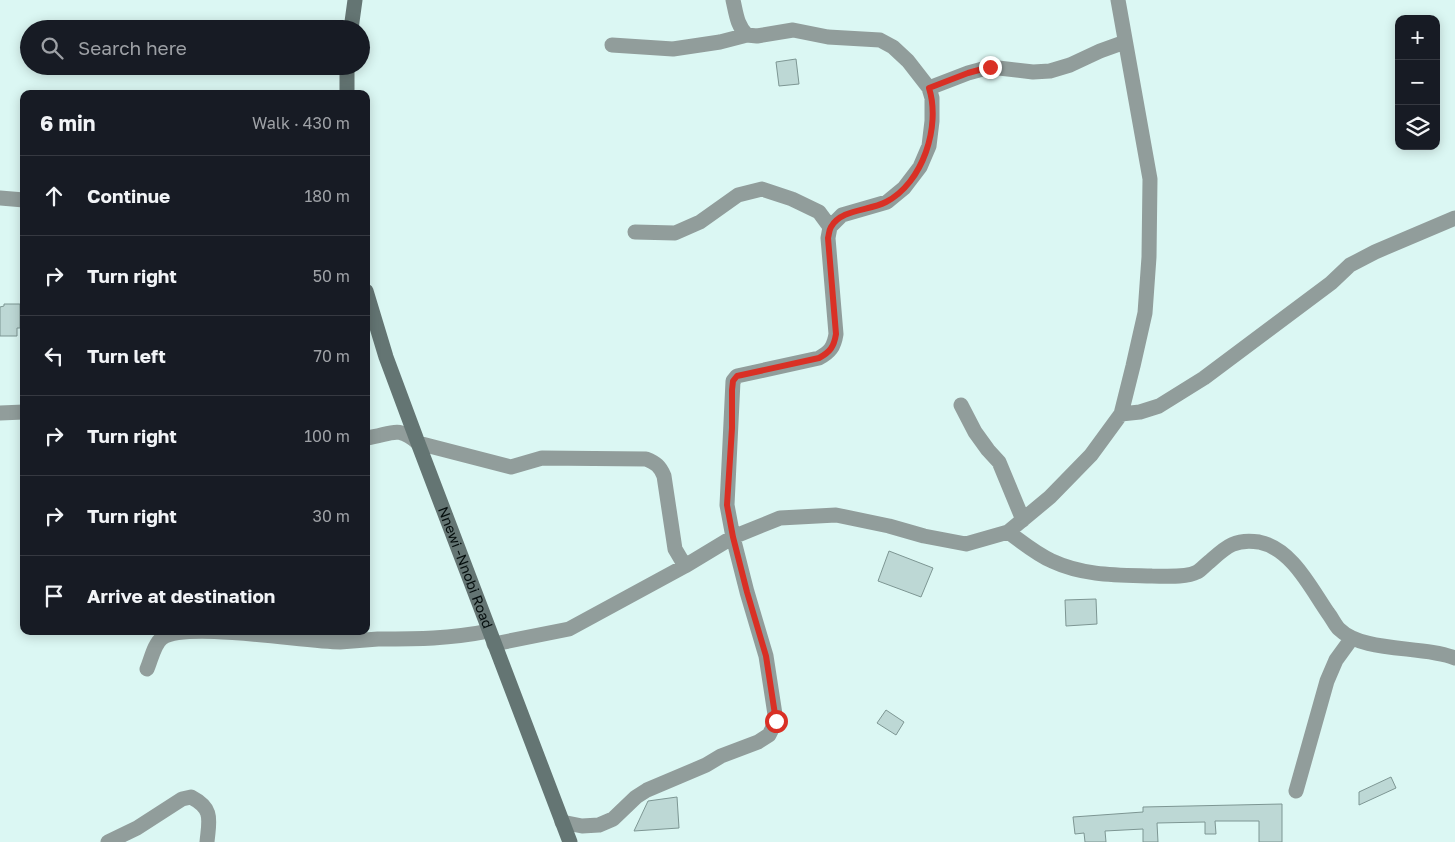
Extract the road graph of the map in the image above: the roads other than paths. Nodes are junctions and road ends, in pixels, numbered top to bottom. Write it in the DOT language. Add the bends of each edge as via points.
graph roads {
  1 [pos="355,0"];
  2 [pos="733,0"];
  3 [pos="1118,0"];
  4 [pos="352,20"];
  5 [pos="747,35"];
  6 [pos="1125,42"];
  7 [pos="612,46"];
  8 [pos="347,75"];
  9 [pos="929,88"];
  10 [pos="346,90"];
  11 [pos="0,198"];
  12 [pos="20,200"];
  13 [pos="1455,218"];
  14 [pos="830,227"];
  15 [pos="635,232"];
  16 [pos="370,304"];
  17 [pos="961,405"];
  18 [pos="20,412"];
  19 [pos="0,413"];
  20 [pos="1120,414"];
  21 [pos="370,437"];
  22 [pos="418,444"];
  23 [pos="1023,520"];
  24 [pos="1008,532"];
  25 [pos="733,537"];
  26 [pos="685,566"];
  27 [pos="172,635"];
  28 [pos="266,635"];
  29 [pos="491,638"];
  30 [pos="1352,638"];
  31 [pos="1455,658"];
  32 [pos="147,669"];
  33 [pos="1296,791"];
  34 [pos="562,822"];
  35 [pos="108,842"];
  36 [pos="207,842"];
  37 [pos="570,842"];
  1 -- 4 [label="main road"];
  2 -- 5 [label="street" via="738,23"];
  3 -- 6 [label="street"];
  5 -- 7 [label="street" via="673,49"];
  5 -- 9 [label="street" via="793,30 828,37 880,40 894,46"];
  6 -- 9 [label="street" via="1050,70 1033,72 990,67"];
  6 -- 20 [label="street" via="1150,179 1150,257 1145,313"];
  8 -- 10 [label="main road"];
  9 -- 14 [label="street" via="932,121 929,146 920,167 904,188 887,202 842,216"];
  11 -- 12 [label="street"];
  13 -- 20 [label="street" via="1350,265 1331,283 1204,378 1159,406"];
  14 -- 15 [label="street" via="819,212 762,189 738,195 700,222 675,233"];
  14 -- 25 [label="street" via="834,345 819,358 737,376 733,381 727,505"];
  16 -- 22 [label="main road, Nnewi -Nnobi Road"];
  17 -- 23 [label="street" via="975,432 999,462"];
  18 -- 19 [label="street"];
  20 -- 23 [label="street" via="1091,455"];
  21 -- 22 [label="street" via="399,431 408,434"];
  22 -- 26 [label="street" via="511,467 542,458 646,459 656,463 664,476 675,548"];
  22 -- 29 [label="main road, Nnewi -Nnobi Road"];
  23 -- 24 [label="street"];
  24 -- 25 [label="street" via="966,544 836,515 780,518"];
  24 -- 30 [label="street" via="1051,561 1074,570 1113,576 1197,573 1223,548 1242,542 1259,542 1279,550 1297,568 1339,629"];
  25 -- 26 [label="street"];
  25 -- 34 [label="street" via="766,656 776,721 769,735 647,790 613,819 582,826"];
  26 -- 29 [label="street" via="569,630"];
  27 -- 32 [label="street" via="162,639"];
  28 -- 29 [label="street" via="339,642"];
  29 -- 34 [label="main road, Nnewi -Nnobi Road"];
  30 -- 31 [label="street" via="1367,643 1444,653"];
  30 -- 33 [label="street" via="1336,660 1328,681"];
  34 -- 37 [label="main road, Nnewi -Nnobi Road"];
  35 -- 36 [label="street" via="191,797 206,807 210,818"];
}
